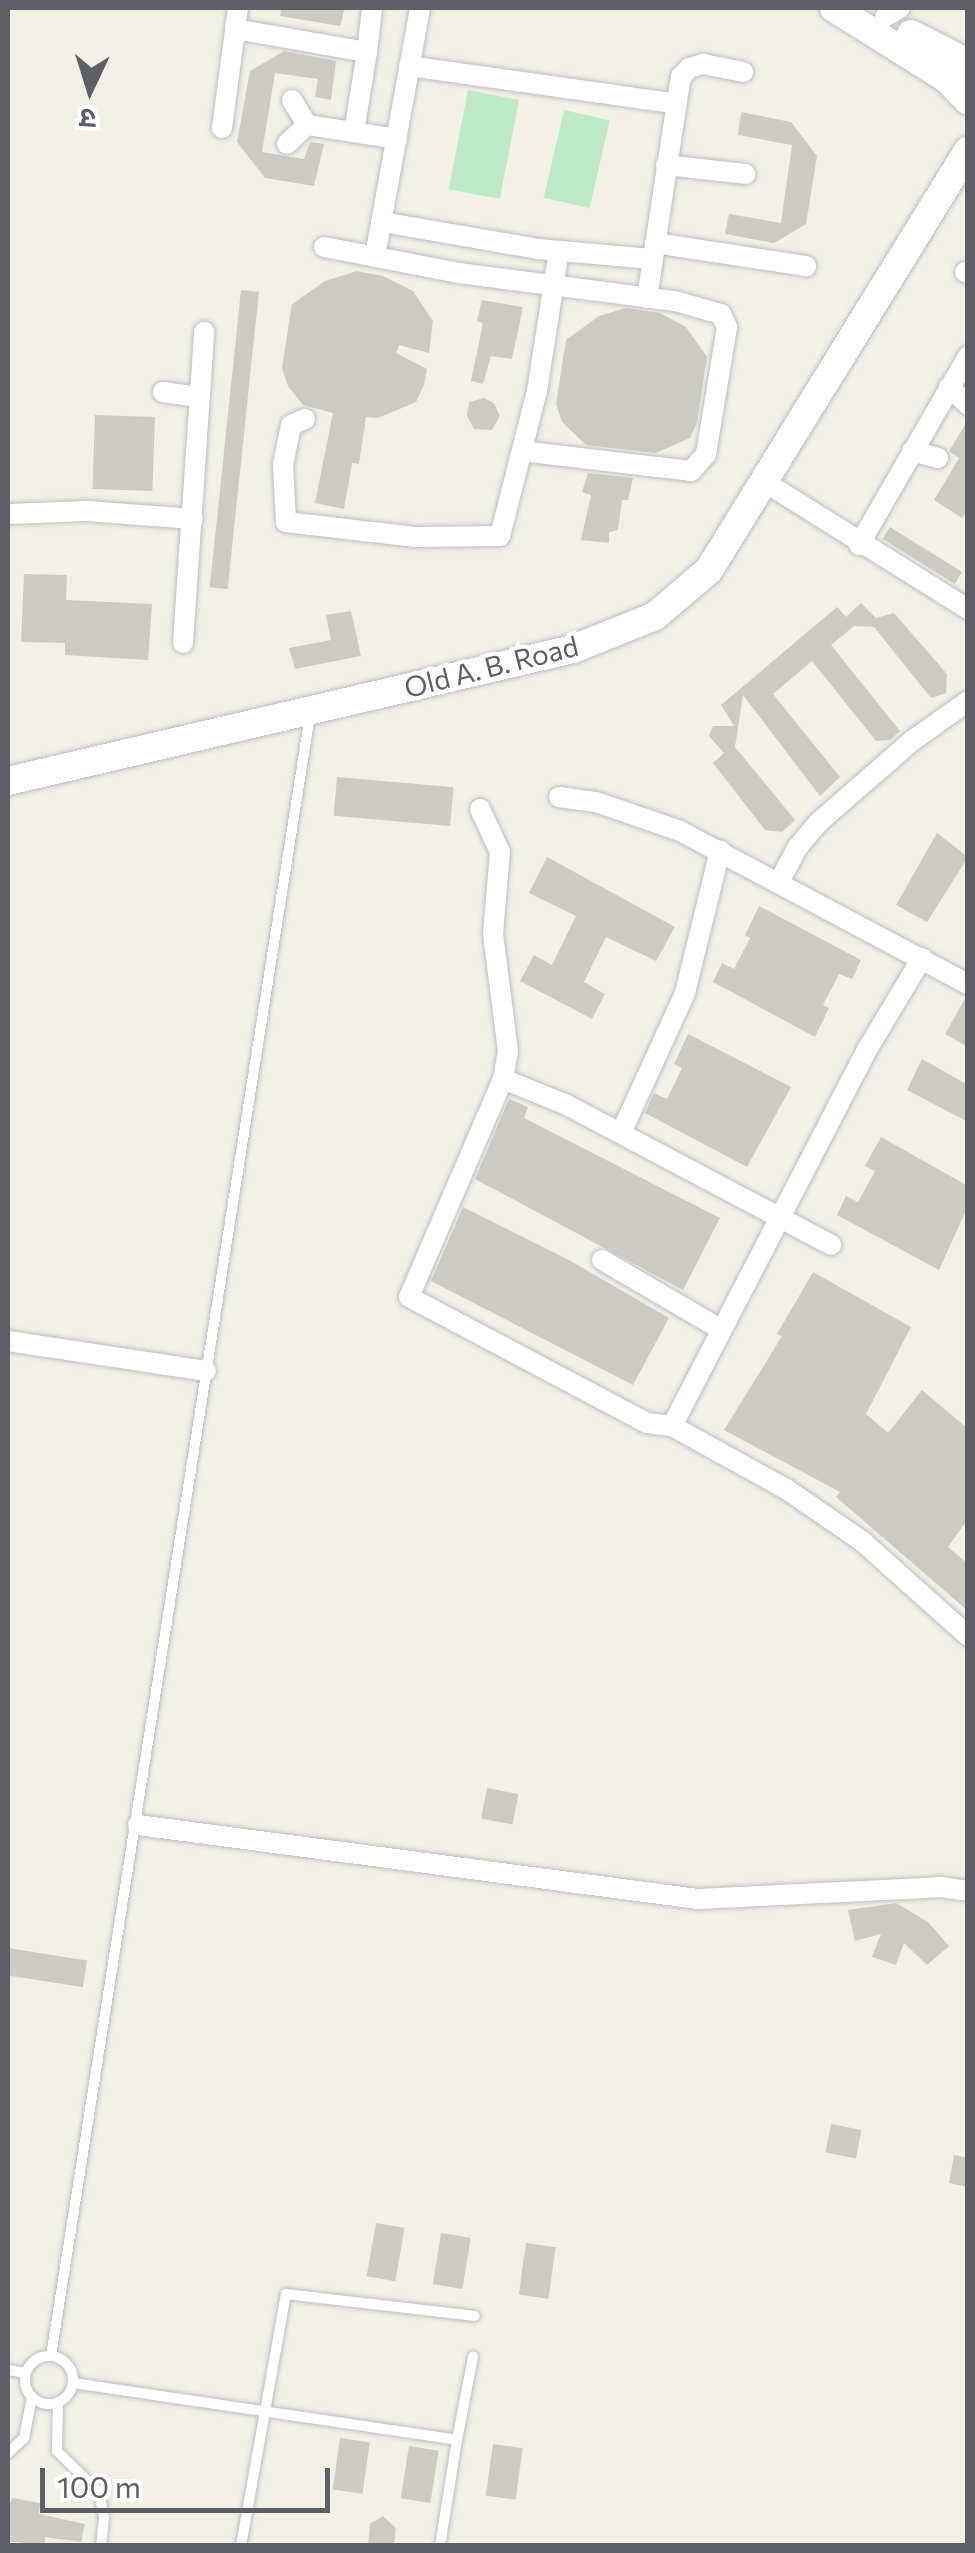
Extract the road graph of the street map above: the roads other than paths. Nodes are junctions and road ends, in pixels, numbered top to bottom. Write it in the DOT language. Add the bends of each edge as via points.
graph roads {
  1 [pos="372,8"];
  2 [pos="420,8"];
  3 [pos="834,8"];
  4 [pos="884,11"];
  5 [pos="236,18"];
  6 [pos="367,52"];
  7 [pos="968,63"];
  8 [pos="410,66"];
  9 [pos="743,72"];
  10 [pos="292,100"];
  11 [pos="968,101"];
  12 [pos="674,103"];
  13 [pos="307,124"];
  14 [pos="222,128"];
  15 [pos="354,132"];
  16 [pos="396,139"];
  17 [pos="287,144"];
  18 [pos="968,150"];
  19 [pos="666,165"];
  20 [pos="746,174"];
  21 [pos="382,222"];
  22 [pos="324,246"];
  23 [pos="653,251"];
  24 [pos="559,252"];
  25 [pos="375,256"];
  26 [pos="806,266"];
  27 [pos="554,287"];
  28 [pos="647,298"];
  29 [pos="204,332"];
  30 [pos="968,356"];
  31 [pos="949,387"];
  32 [pos="163,392"];
  33 [pos="199,397"];
  34 [pos="968,405"];
  35 [pos="305,419"];
  36 [pos="912,451"];
  37 [pos="522,452"];
  38 [pos="938,458"];
  39 [pos="763,481"];
  40 [pos="8,514"];
  41 [pos="193,519"];
  42 [pos="859,544"];
  43 [pos="968,609"];
  44 [pos="183,643"];
  45 [pos="968,701"];
  46 [pos="311,709"];
  47 [pos="8,781"];
  48 [pos="558,797"];
  49 [pos="480,809"];
  50 [pos="720,850"];
  51 [pos="780,880"];
  52 [pos="922,958"];
  53 [pos="968,984"];
  54 [pos="504,1079"];
  55 [pos="622,1134"];
  56 [pos="781,1216"];
  57 [pos="832,1245"];
  58 [pos="602,1260"];
  59 [pos="720,1329"];
  60 [pos="8,1340"];
  61 [pos="206,1370"];
  62 [pos="672,1426"];
  63 [pos="968,1636"];
  64 [pos="138,1825"];
  65 [pos="968,1892"];
  66 [pos="475,2316"];
  67 [pos="51,2356"];
  68 [pos="473,2357"];
  69 [pos="8,2370"];
  70 [pos="26,2373"];
  71 [pos="73,2383"];
  72 [pos="32,2397"];
  73 [pos="58,2402"];
  74 [pos="262,2412"];
  75 [pos="457,2440"];
  76 [pos="8,2454"];
  77 [pos="101,2546"];
  78 [pos="241,2546"];
  79 [pos="440,2546"];
  1 -- 6 [label="street"];
  2 -- 8 [label="street"];
  3 -- 11 [label="street" via="947,79"];
  4 -- 7 [label="street" via="935,49"];
  5 -- 6 [label="street"];
  5 -- 14 [label="street"];
  6 -- 15 [label="street"];
  8 -- 12 [label="street"];
  8 -- 16 [label="street"];
  9 -- 12 [label="street" via="703,64 689,68"];
  10 -- 13 [label="street"];
  12 -- 19 [label="street"];
  13 -- 15 [label="street"];
  13 -- 17 [label="street"];
  15 -- 16 [label="street"];
  16 -- 21 [label="street"];
  18 -- 39 [label="street, Old A. B. Road"];
  19 -- 20 [label="street"];
  19 -- 23 [label="street"];
  21 -- 24 [label="street"];
  21 -- 25 [label="street"];
  22 -- 25 [label="street"];
  23 -- 24 [label="street"];
  23 -- 26 [label="street"];
  23 -- 28 [label="street"];
  24 -- 27 [label="street"];
  25 -- 27 [label="street"];
  27 -- 28 [label="street"];
  27 -- 37 [label="street"];
  28 -- 37 [label="street" via="709,308 727,326 702,464 692,471"];
  29 -- 33 [label="street"];
  30 -- 31 [label="street"];
  31 -- 34 [label="street"];
  31 -- 36 [label="street"];
  32 -- 33 [label="street"];
  33 -- 41 [label="street"];
  35 -- 37 [label="street" via="291,425 283,465 286,522 415,537 500,536"];
  36 -- 38 [label="street"];
  36 -- 42 [label="street"];
  39 -- 42 [label="street"];
  39 -- 46 [label="street, Old A. B. Road" via="709,570 655,616 573,649"];
  40 -- 41 [label="street" via="88,511"];
  41 -- 44 [label="street"];
  42 -- 43 [label="street"];
  45 -- 51 [label="street" via="819,822"];
  46 -- 47 [label="street, Old A. B. Road"];
  46 -- 61 [label="lane"];
  48 -- 50 [label="street" via="596,802"];
  49 -- 54 [label="street" via="500,852 493,934 508,1051"];
  50 -- 51 [label="street"];
  50 -- 55 [label="street" via="686,993"];
  51 -- 52 [label="street"];
  52 -- 53 [label="street"];
  52 -- 56 [label="street"];
  54 -- 55 [label="street"];
  54 -- 62 [label="street" via="410,1298 647,1423"];
  55 -- 56 [label="street"];
  56 -- 57 [label="street"];
  56 -- 59 [label="street"];
  58 -- 59 [label="street"];
  59 -- 62 [label="street"];
  60 -- 61 [label="street"];
  61 -- 64 [label="lane"];
  62 -- 63 [label="street" via="786,1489 863,1542"];
  64 -- 65 [label="street" via="698,1899 940,1887"];
  64 -- 67 [label="lane"];
  66 -- 74 [label="lane" via="286,2294"];
  67 -- 70 [label="lane" via="35,2360"];
  67 -- 71 [label="lane" via="70,2368"];
  68 -- 75 [label="lane"];
  69 -- 70 [label="lane"];
  70 -- 72 [label="lane"];
  71 -- 73 [label="lane"];
  71 -- 74 [label="lane"];
  72 -- 73 [label="lane"];
  72 -- 76 [label="lane" via="24,2438"];
  73 -- 77 [label="lane" via="58,2451 98,2492"];
  74 -- 75 [label="lane"];
  74 -- 78 [label="lane"];
  75 -- 79 [label="lane"];
}
